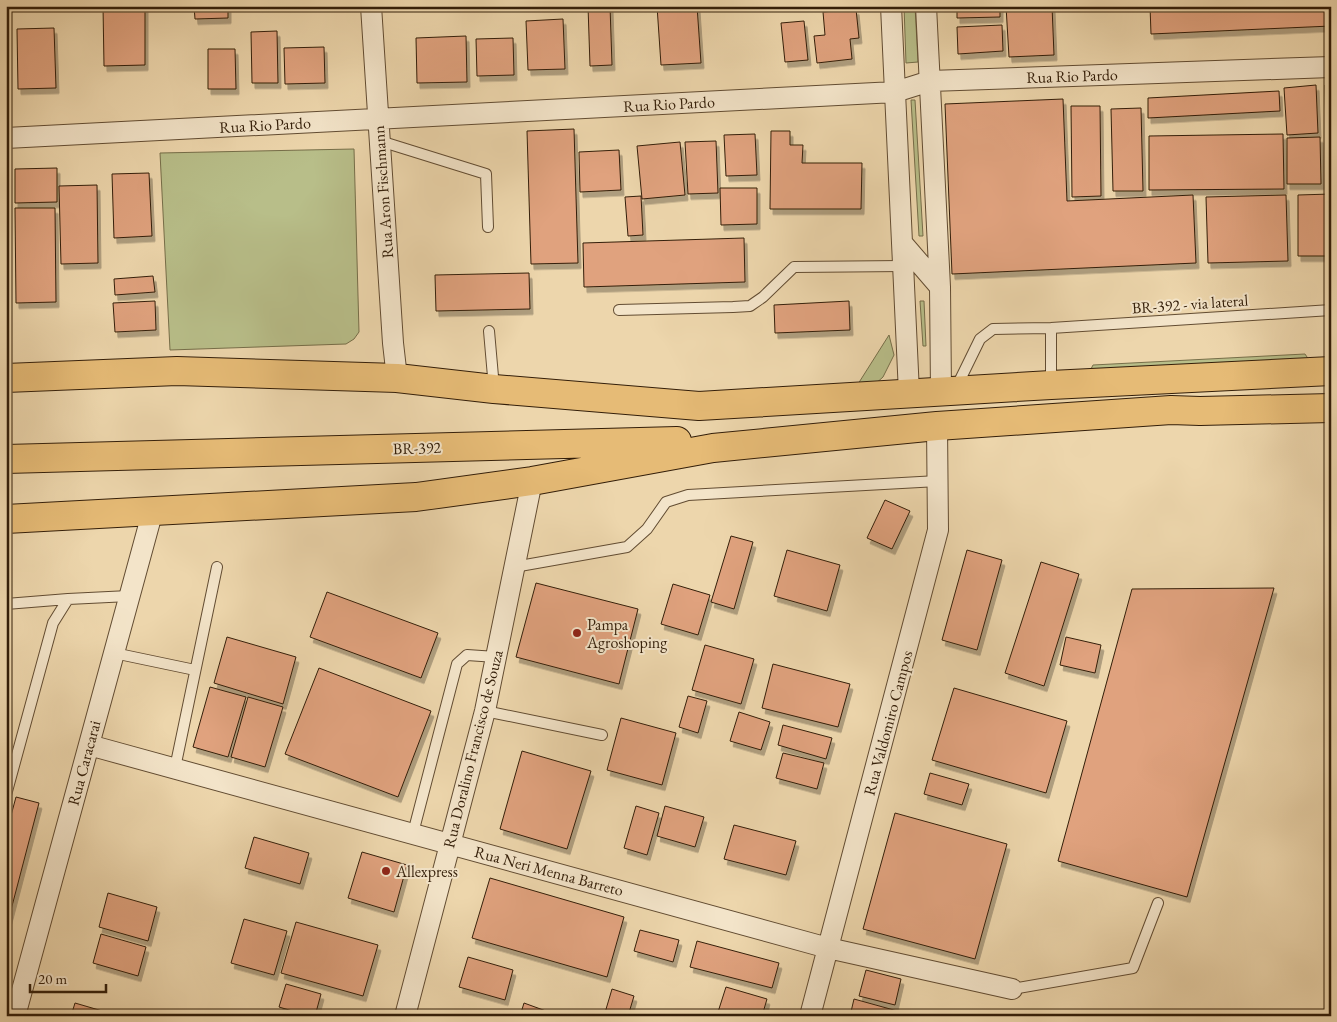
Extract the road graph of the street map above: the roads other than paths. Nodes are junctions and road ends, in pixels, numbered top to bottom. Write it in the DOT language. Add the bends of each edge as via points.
graph roads {
  1 [pos="371,6"];
  2 [pos="891,6"];
  3 [pos="926,6"];
  4 [pos="1331,67"];
  5 [pos="930,81"];
  6 [pos="895,92"];
  7 [pos="378,119"];
  8 [pos="6,138"];
  9 [pos="380,141"];
  10 [pos="488,227"];
  11 [pos="903,244"];
  12 [pos="903,266"];
  13 [pos="940,287"];
  14 [pos="619,310"];
  15 [pos="1331,310"];
  16 [pos="1051,328"];
  17 [pos="489,331"];
  18 [pos="1331,371"];
  19 [pos="6,378"];
  20 [pos="397,378"];
  21 [pos="1051,385"];
  22 [pos="494,389"];
  23 [pos="948,392"];
  24 [pos="909,393"];
  25 [pos="1331,408"];
  26 [pos="938,426"];
  27 [pos="828,437"];
  28 [pos="6,459"];
  29 [pos="532,481"];
  30 [pos="938,481"];
  31 [pos="153,510"];
  32 [pos="6,518"];
  33 [pos="217,567"];
  34 [pos="514,567"];
  35 [pos="129,596"];
  36 [pos="68,599"];
  37 [pos="6,604"];
  38 [pos="114,653"];
  39 [pos="496,657"];
  40 [pos="195,670"];
  41 [pos="485,711"];
  42 [pos="602,734"];
  43 [pos="89,745"];
  44 [pos="175,768"];
  45 [pos="6,795"];
  46 [pos="413,833"];
  47 [pos="450,844"];
  48 [pos="1158,903"];
  49 [pos="828,948"];
  50 [pos="1012,989"];
  51 [pos="15,1016"];
  52 [pos="405,1016"];
  53 [pos="810,1016"];
  1 -- 7 [label="street, Rua Aron Fischmann"];
  2 -- 6 [label="street"];
  3 -- 5 [label="street"];
  4 -- 5 [label="street, Rua Rio Pardo"];
  5 -- 6 [label="street, Rua Rio Pardo"];
  5 -- 13 [label="street"];
  6 -- 7 [label="street, Rua Rio Pardo"];
  6 -- 11 [label="street"];
  7 -- 8 [label="street, Rua Rio Pardo"];
  7 -- 9 [label="street, Rua Aron Fischmann"];
  9 -- 10 [label="lane" via="486,174"];
  9 -- 20 [label="street, Rua Aron Fischmann"];
  11 -- 12 [label="street"];
  11 -- 13 [label="street"];
  12 -- 14 [label="lane" via="794,267 764,297 750,306"];
  12 -- 24 [label="street"];
  13 -- 23 [label="street"];
  15 -- 16 [label="lane, BR-392 - via lateral"];
  16 -- 21 [label="lane"];
  16 -- 23 [label="lane, BR-392 - via lateral" via="993,329 980,339"];
  17 -- 22 [label="lane"];
  18 -- 21 [label="highway"];
  19 -- 20 [label="highway" via="177,371"];
  20 -- 22 [label="highway"];
  21 -- 23 [label="highway"];
  22 -- 24 [label="highway" via="699,406"];
  23 -- 24 [label="highway"];
  25 -- 26 [label="highway, BR-392" via="1171,410"];
  26 -- 27 [label="highway, BR-392"];
  26 -- 30 [label="street, Rua Valdomiro Campos"];
  27 -- 28 [label="highway, BR-392 / BR-392"];
  27 -- 29 [label="highway, BR-392" via="712,448"];
  29 -- 31 [label="highway, BR-392" via="416,497"];
  29 -- 34 [label="street, Rua Doralino Francisco de Souza"];
  30 -- 34 [label="lane" via="688,495 666,502 647,529 627,547"];
  30 -- 49 [label="street, Rua Valdomiro Campos" via="938,530"];
  31 -- 32 [label="highway, BR-392"];
  31 -- 35 [label="street, Rua Caracarai"];
  33 -- 40 [label="lane"];
  34 -- 39 [label="street, Rua Doralino Francisco de Souza"];
  35 -- 36 [label="lane"];
  35 -- 38 [label="street, Rua Caracarai"];
  36 -- 37 [label="lane"];
  36 -- 45 [label="lane" via="53,623"];
  38 -- 40 [label="lane"];
  38 -- 43 [label="street, Rua Caracarai"];
  39 -- 41 [label="street, Rua Doralino Francisco de Souza"];
  39 -- 46 [label="lane" via="467,655 457,664"];
  40 -- 44 [label="lane"];
  41 -- 42 [label="lane"];
  41 -- 47 [label="street, Rua Doralino Francisco de Souza"];
  43 -- 44 [label="street, Rua Neri Menna Barreto"];
  43 -- 51 [label="street, Rua Caracarai"];
  44 -- 46 [label="street, Rua Neri Menna Barreto"];
  46 -- 47 [label="street, Rua Neri Menna Barreto"];
  47 -- 49 [label="street, Rua Neri Menna Barreto"];
  47 -- 52 [label="street, Rua Doralino Francisco de Souza"];
  48 -- 50 [label="lane" via="1133,968"];
  49 -- 50 [label="street, Rua Neri Menna Barreto"];
  49 -- 53 [label="street, Rua Valdomiro Campos"];
}
